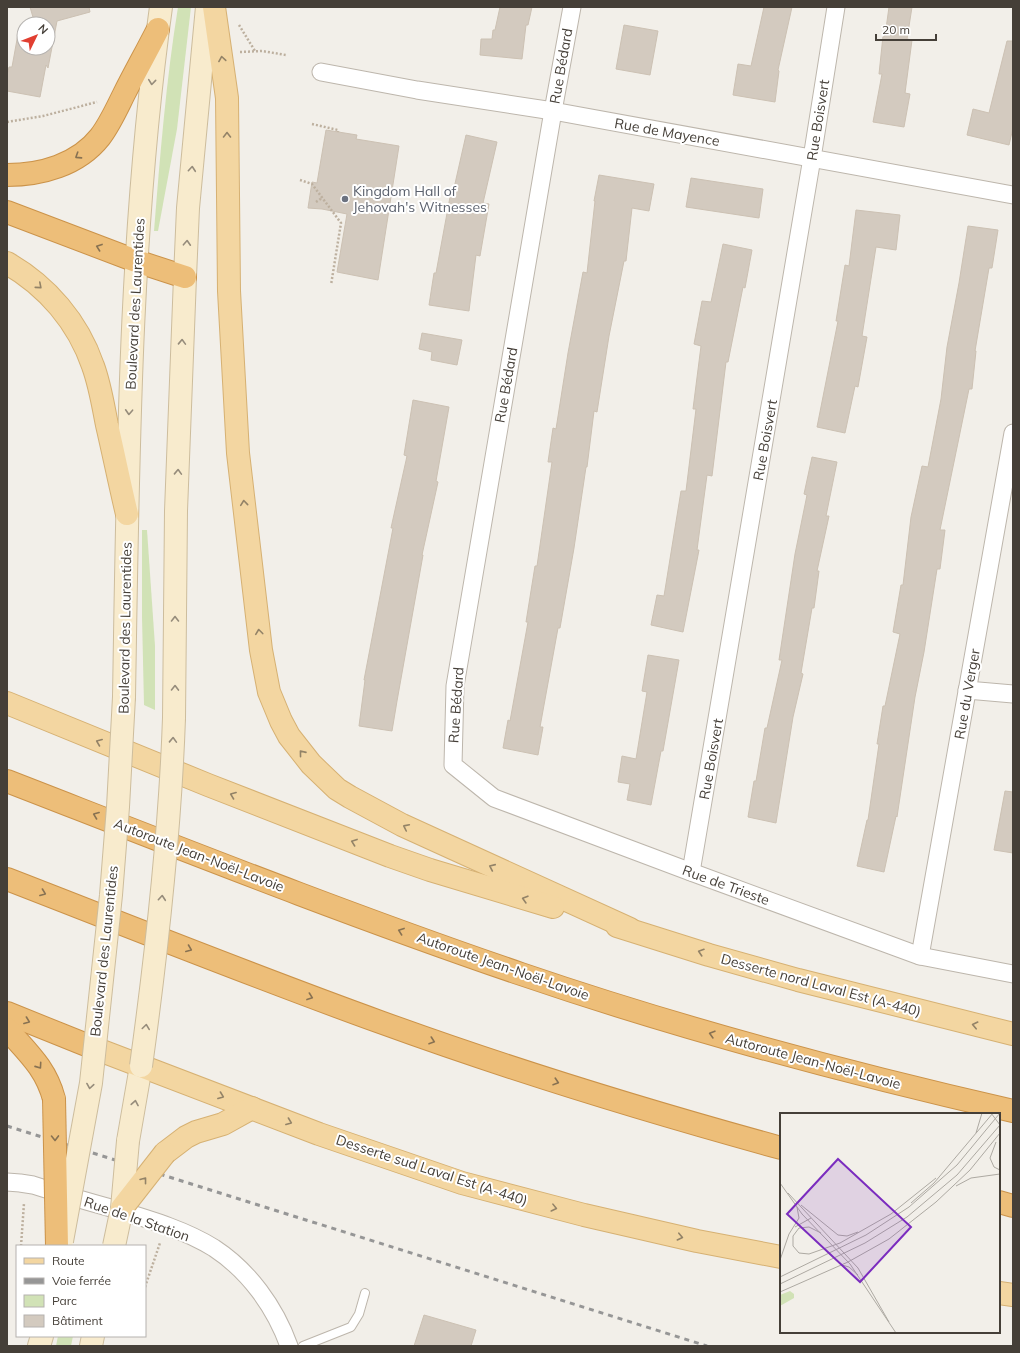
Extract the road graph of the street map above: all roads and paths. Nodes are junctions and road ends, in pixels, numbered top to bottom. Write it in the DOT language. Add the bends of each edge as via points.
graph roads {
  1 [pos="161,7"];
  2 [pos="208,7"];
  3 [pos="214,7"];
  4 [pos="572,7"];
  5 [pos="836,7"];
  6 [pos="238,23"];
  7 [pos="158,29"];
  8 [pos="238,52"];
  9 [pos="256,52"];
  10 [pos="286,55"];
  11 [pos="321,72"];
  12 [pos="101,103"];
  13 [pos="553,111"];
  14 [pos="7,122"];
  15 [pos="312,124"];
  16 [pos="338,132"];
  17 [pos="812,158"];
  18 [pos="7,175"];
  19 [pos="300,180"];
  20 [pos="1013,195"];
  21 [pos="322,198"];
  22 [pos="316,202"];
  23 [pos="7,212"];
  24 [pos="136,261"];
  25 [pos="7,263"];
  26 [pos="185,277"];
  27 [pos="331,285"];
  28 [pos="1013,433"];
  29 [pos="127,514"];
  30 [pos="967,690"];
  31 [pos="1013,694"];
  32 [pos="7,703"];
  33 [pos="453,765"];
  34 [pos="7,781"];
  35 [pos="691,872"];
  36 [pos="7,879"];
  37 [pos="630,930"];
  38 [pos="920,956"];
  39 [pos="1013,974"];
  40 [pos="7,1013"];
  41 [pos="1013,1034"];
  42 [pos="14,1037"];
  43 [pos="94,1048"];
  44 [pos="141,1066"];
  45 [pos="926,1091"];
  46 [pos="1013,1101"];
  47 [pos="252,1108"];
  48 [pos="1013,1111"];
  49 [pos="780,1148"];
  50 [pos="7,1182"];
  51 [pos="1000,1202"];
  52 [pos="24,1206"];
  53 [pos="1013,1206"];
  54 [pos="122,1208"];
  55 [pos="160,1243"];
  56 [pos="21,1245"];
  57 [pos="57,1245"];
  58 [pos="61,1245"];
  59 [pos="114,1245"];
  60 [pos="780,1257"];
  61 [pos="146,1284"];
  62 [pos="365,1293"];
  63 [pos="1000,1293"];
  64 [pos="1013,1295"];
  65 [pos="289,1346"];
  66 [pos="303,1346"];
  1 -- 7 [label="main road, Boulevard des Laurentides"];
  26 -- 2 [label="main road, one-way" via="188,208"];
  37 -- 3 [label="main road, one-way" via="402,825 350,797 337,789 311,764 289,736 281,721 269,692 261,650 238,453 229,291 227,98"];
  4 -- 13 [label="street, Rue Bédard"];
  5 -- 17 [label="street, Rue Boisvert"];
  6 -- 9 [label="path"];
  7 -- 18 [label="highway, one-way" via="106,129 93,145 74,159 51,169"];
  7 -- 24 [label="main road, Boulevard des Laurentides, one-way"];
  8 -- 9 [label="path"];
  9 -- 10 [label="path" via="277,52"];
  11 -- 13 [label="street, Rue de Mayence" via="416,90"];
  12 -- 14 [label="path"];
  13 -- 17 [label="street, Rue de Mayence"];
  13 -- 33 [label="street, Rue Bédard" via="455,686"];
  15 -- 16 [label="path"];
  17 -- 20 [label="street, Rue de Mayence"];
  17 -- 35 [label="street, Rue Boisvert"];
  19 -- 21 [label="path" via="312,184"];
  21 -- 22 [label="path"];
  21 -- 27 [label="path" via="341,223"];
  24 -- 23 [label="highway, one-way"];
  24 -- 26 [label="highway"];
  24 -- 29 [label="main road, Boulevard des Laurentides, one-way"];
  25 -- 29 [label="main road, one-way" via="26,275 53,299 72,323 84,344 97,377"];
  44 -- 26 [label="main road, one-way, bridge" via="159,925 169,808 174,718 176,511"];
  28 -- 30 [label="street, Rue du Verger"];
  29 -- 43 [label="main road, Boulevard des Laurentides, bridge" via="124,697 114,865"];
  30 -- 31 [label="street"];
  30 -- 38 [label="street, Rue du Verger"];
  37 -- 32 [label="main road, one-way" via="430,870 208,786"];
  33 -- 35 [label="street, Rue de Trieste" via="494,798"];
  45 -- 34 [label="highway, Autoroute Jean-Noël-Lavoie, one-way" via="682,1025 524,975 306,896"];
  35 -- 38 [label="street, Rue de Trieste"];
  36 -- 49 [label="highway, one-way" via="268,981 435,1042 615,1100"];
  41 -- 37 [label="main road, Desserte nord Laval Est (A-440), one-way" via="798,980"];
  38 -- 39 [label="street, Rue de Trieste"];
  40 -- 43 [label="highway, one-way"];
  42 -- 57 [label="highway, one-way, bridge" via="40,1066 52,1088"];
  43 -- 44 [label="main road, Desserte sud Laval Est (A-440)"];
  43 -- 58 [label="main road, Boulevard des Laurentides, one-way, bridge" via="86,1114"];
  44 -- 47 [label="main road, Desserte sud Laval Est (A-440), one-way"];
  54 -- 44 [label="main road, one-way, bridge" via="128,1141"];
  45 -- 46 [label="highway"];
  45 -- 48 [label="highway, Autoroute Jean-Noël-Lavoie"];
  54 -- 47 [label="main road, one-way, bridge" via="165,1153 179,1142 196,1132 223,1124"];
  47 -- 60 [label="main road, Desserte sud Laval Est (A-440), one-way" via="462,1183 584,1215"];
  50 -- 65 [label="street, Rue de la Station" via="32,1186 153,1221 214,1248 240,1270 266,1300 277,1317"];
  51 -- 53 [label="highway"];
  52 -- 56 [label="path"];
  54 -- 59 [label="main road, bridge"];
  55 -- 61 [label="path"];
  62 -- 66 [label="lane" via="359,1314 351,1327"];
  63 -- 64 [label="main road"];
}
